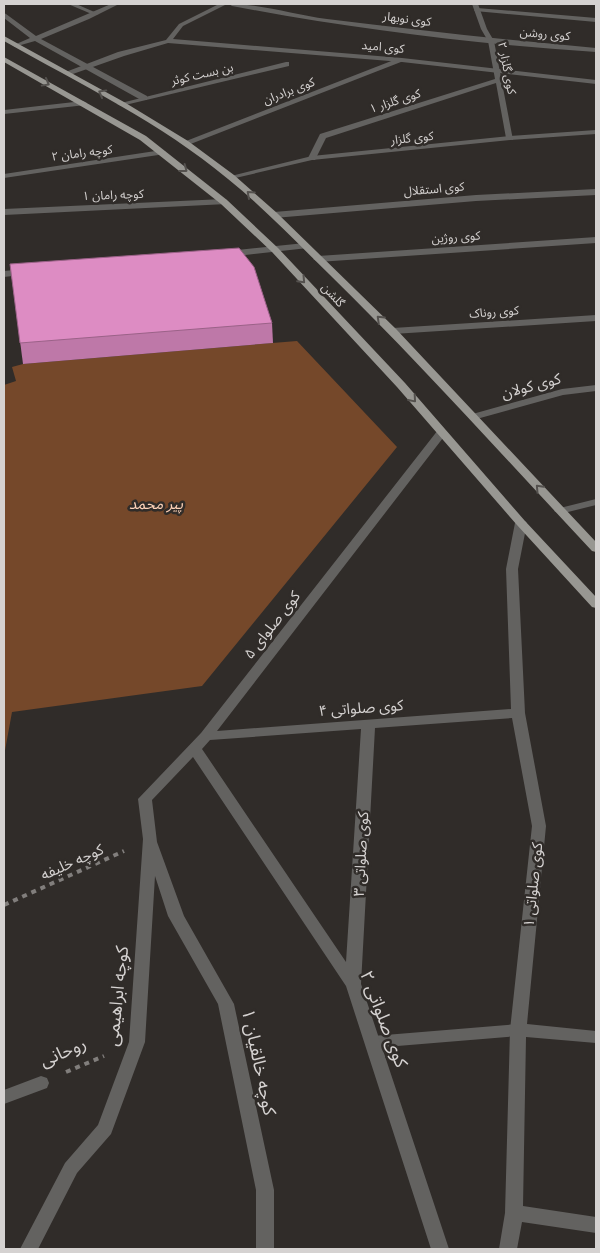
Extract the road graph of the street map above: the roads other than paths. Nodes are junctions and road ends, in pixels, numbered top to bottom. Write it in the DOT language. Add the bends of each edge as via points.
graph roads {
  1 [pos="71,4"];
  2 [pos="116,4"];
  3 [pos="224,4"];
  4 [pos="232,4"];
  5 [pos="476,7"];
  6 [pos="96,14"];
  7 [pos="4,15"];
  8 [pos="596,20"];
  9 [pos="4,38"];
  10 [pos="35,38"];
  11 [pos="168,41"];
  12 [pos="491,41"];
  13 [pos="16,46"];
  14 [pos="596,50"];
  15 [pos="4,59"];
  16 [pos="402,60"];
  17 [pos="286,64"];
  18 [pos="88,66"];
  19 [pos="496,70"];
  20 [pos="66,74"];
  21 [pos="498,80"];
  22 [pos="596,82"];
  23 [pos="144,98"];
  24 [pos="83,104"];
  25 [pos="121,104"];
  26 [pos="4,112"];
  27 [pos="596,132"];
  28 [pos="510,138"];
  29 [pos="184,143"];
  30 [pos="162,152"];
  31 [pos="312,158"];
  32 [pos="4,176"];
  33 [pos="231,177"];
  34 [pos="596,192"];
  35 [pos="224,202"];
  36 [pos="4,212"];
  37 [pos="274,215"];
  38 [pos="596,240"];
  39 [pos="305,246"];
  40 [pos="275,250"];
  41 [pos="216,255"];
  42 [pos="318,259"];
  43 [pos="33,271"];
  44 [pos="4,274"];
  45 [pos="596,318"];
  46 [pos="394,332"];
  47 [pos="596,388"];
  48 [pos="473,417"];
  49 [pos="442,432"];
  50 [pos="596,502"];
  51 [pos="560,511"];
  52 [pos="520,523"];
  53 [pos="596,549"];
  54 [pos="596,604"];
  55 [pos="518,712"];
  56 [pos="368,724"];
  57 [pos="206,736"];
  58 [pos="195,749"];
  59 [pos="150,839"];
  60 [pos="353,984"];
  61 [pos="518,1030"];
  62 [pos="596,1037"];
  63 [pos="373,1042"];
  64 [pos="41,1083"];
  65 [pos="4,1097"];
  66 [pos="514,1213"];
  67 [pos="596,1225"];
  68 [pos="29,1249"];
  69 [pos="265,1249"];
  70 [pos="440,1249"];
  71 [pos="508,1249"];
  1 -- 6 [label="street"];
  2 -- 6 [label="street"];
  3 -- 11 [label="street" via="181,25"];
  4 -- 12 [label="street, کوی نوبهار" via="310,20"];
  5 -- 8 [label="street"];
  5 -- 12 [label="street, کوی گلزار ۲"];
  6 -- 10 [label="street"];
  7 -- 10 [label="street"];
  9 -- 13 [label="main road, گلشن"];
  10 -- 13 [label="street"];
  10 -- 18 [label="street"];
  11 -- 16 [label="street, کوی امید"];
  11 -- 18 [label="street"];
  12 -- 14 [label="street, کوی روشن"];
  12 -- 19 [label="street, کوی گلزار ۲"];
  13 -- 20 [label="main road, گلشن"];
  15 -- 24 [label="main road, گلشن, one-way"];
  16 -- 19 [label="street, کوی امید"];
  16 -- 29 [label="street, کوی برادران"];
  17 -- 23 [label="street, بن بست کوثر"];
  18 -- 20 [label="street"];
  18 -- 23 [label="street"];
  19 -- 21 [label="street, کوی گلزار ۲"];
  19 -- 22 [label="street, کوی امید"];
  25 -- 20 [label="main road, گلشن, one-way"];
  21 -- 28 [label="street, کوی گلزار ۲"];
  21 -- 31 [label="street, کوی گلزار ۱" via="323,136"];
  23 -- 25 [label="street, بن بست کوثر"];
  24 -- 26 [label="street"];
  24 -- 30 [label="main road, گلشن"];
  25 -- 29 [label="main road, گلشن"];
  27 -- 28 [label="street, کوی گلزار"];
  28 -- 31 [label="street, کوی گلزار"];
  29 -- 33 [label="main road, گلشن"];
  30 -- 32 [label="street, کوچه رامان ۲"];
  30 -- 35 [label="main road, گلشن, one-way"];
  31 -- 33 [label="street, کوی گلزار"];
  37 -- 33 [label="main road, گلشن, one-way"];
  34 -- 37 [label="street, کوی استقلال" via="476,198"];
  35 -- 36 [label="street, کوچه رامان ۱"];
  35 -- 40 [label="main road, گلشن"];
  37 -- 39 [label="main road, گلشن"];
  38 -- 42 [label="street, کوی روژین"];
  39 -- 40 [label="street"];
  39 -- 42 [label="main road, گلشن"];
  40 -- 41 [label="street"];
  40 -- 49 [label="main road, گلشن, one-way"];
  46 -- 42 [label="main road, گلشن, one-way"];
  43 -- 44 [label="street"];
  45 -- 46 [label="street, کوی روناک"];
  46 -- 48 [label="main road, گلشن"];
  47 -- 48 [label="street, کوی کولان" via="562,392"];
  51 -- 48 [label="main road, گلشن, one-way"];
  49 -- 52 [label="main road, گلشن"];
  49 -- 57 [label="street, کوی صلوای ۵"];
  50 -- 51 [label="street"];
  51 -- 53 [label="main road, گلشن"];
  52 -- 54 [label="main road, گلشن"];
  52 -- 55 [label="street, کوی صلواتی ۱" via="512,569"];
  55 -- 56 [label="street, کوی صلواتی ۴"];
  55 -- 61 [label="street, کوی صلواتی ۱" via="539,826"];
  56 -- 57 [label="street, کوی صلواتی ۴"];
  56 -- 60 [label="street, کوی صلواتی ۳"];
  57 -- 58 [label="street, کوی صلوای ۵"];
  58 -- 59 [label="street, کوی صلوای ۵" via="146,799"];
  58 -- 60 [label="street, کوی صلواتی ۲"];
  59 -- 68 [label="street, کوچه ابراهیمی" via="136,1042 105,1129 71,1168"];
  59 -- 69 [label="street, کوچه خالقیان ۱" via="176,916 226,1004 264,1190"];
  60 -- 63 [label="street, کوی صلواتی ۲"];
  61 -- 62 [label="street"];
  61 -- 63 [label="street"];
  61 -- 66 [label="street, کوی صلواتی ۱"];
  63 -- 70 [label="street, کوی صلواتی ۲"];
  64 -- 65 [label="street, روحانی"];
  66 -- 67 [label="street"];
  66 -- 71 [label="street, کوی صلواتی ۱"];
}
